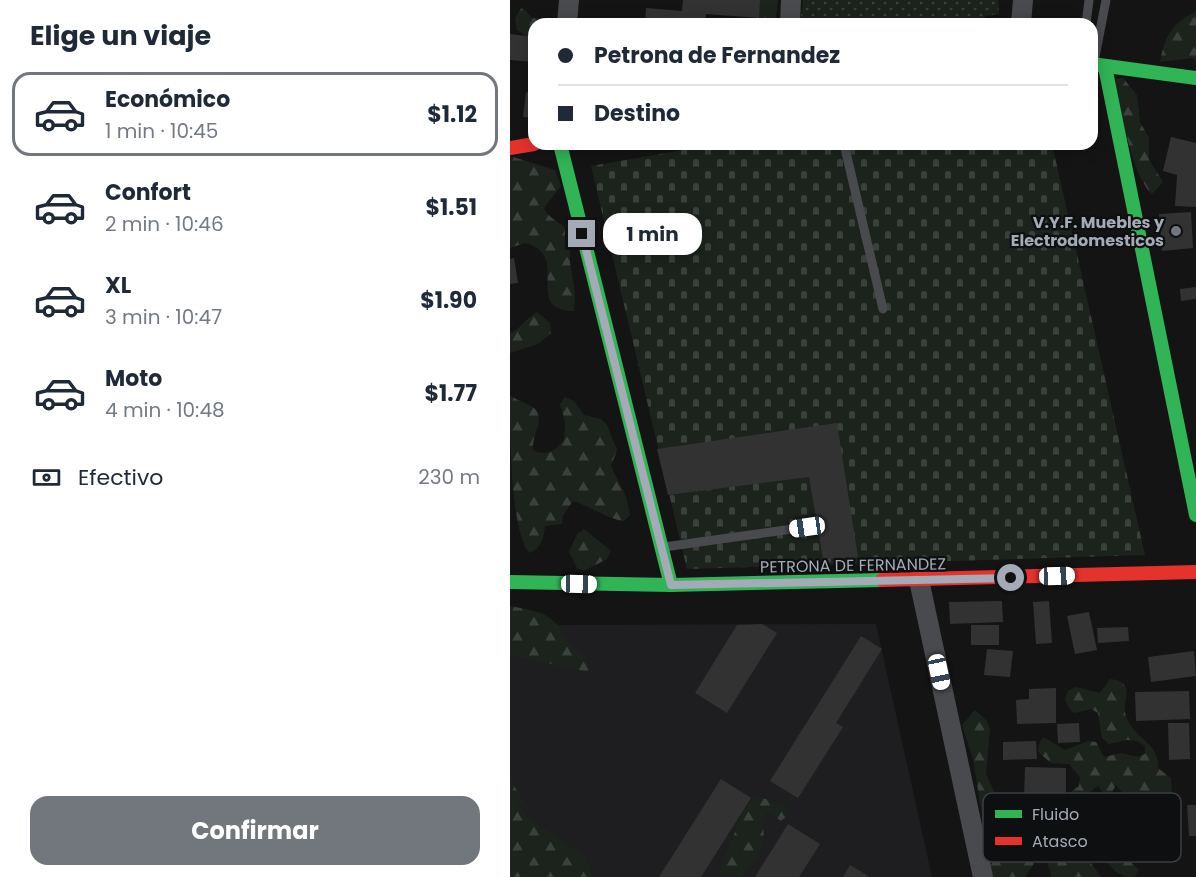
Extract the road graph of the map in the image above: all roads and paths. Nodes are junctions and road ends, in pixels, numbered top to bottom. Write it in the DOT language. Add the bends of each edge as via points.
graph roads {
  1 [pos="569,0"];
  2 [pos="791,0"];
  3 [pos="1023,0"];
  4 [pos="1089,0"];
  5 [pos="1106,0"];
  6 [pos="568,18"];
  7 [pos="790,18"];
  8 [pos="1022,18"];
  9 [pos="1087,18"];
  10 [pos="1098,58"];
  11 [pos="1098,65"];
  12 [pos="1098,70"];
  13 [pos="1196,78"];
  14 [pos="528,145"];
  15 [pos="510,148"];
  16 [pos="562,150"];
  17 [pos="845,150"];
  18 [pos="883,309"];
  19 [pos="1196,515"];
  20 [pos="807,527"];
  21 [pos="662,548"];
  22 [pos="1196,572"];
  23 [pos="919,580"];
  24 [pos="510,582"];
  25 [pos="671,585"];
  26 [pos="983,877"];
  1 -- 6 [label="street"];
  2 -- 7 [label="street"];
  3 -- 8 [label="street"];
  4 -- 9 [label="lane"];
  5 -- 10 [label="lane"];
  11 -- 13 [label="street"];
  12 -- 19 [label="street"];
  14 -- 15 [label="street"];
  16 -- 21 [label="street"];
  17 -- 18 [label="lane"];
  20 -- 21 [label="lane"];
  21 -- 25 [label="street"];
  22 -- 23 [label="street, PETRONA DE FERNANDEZ"];
  23 -- 25 [label="street, PETRONA DE FERNANDEZ"];
  23 -- 26 [label="street"];
  24 -- 25 [label="street, PETRONA DE FERNANDEZ"];
}
